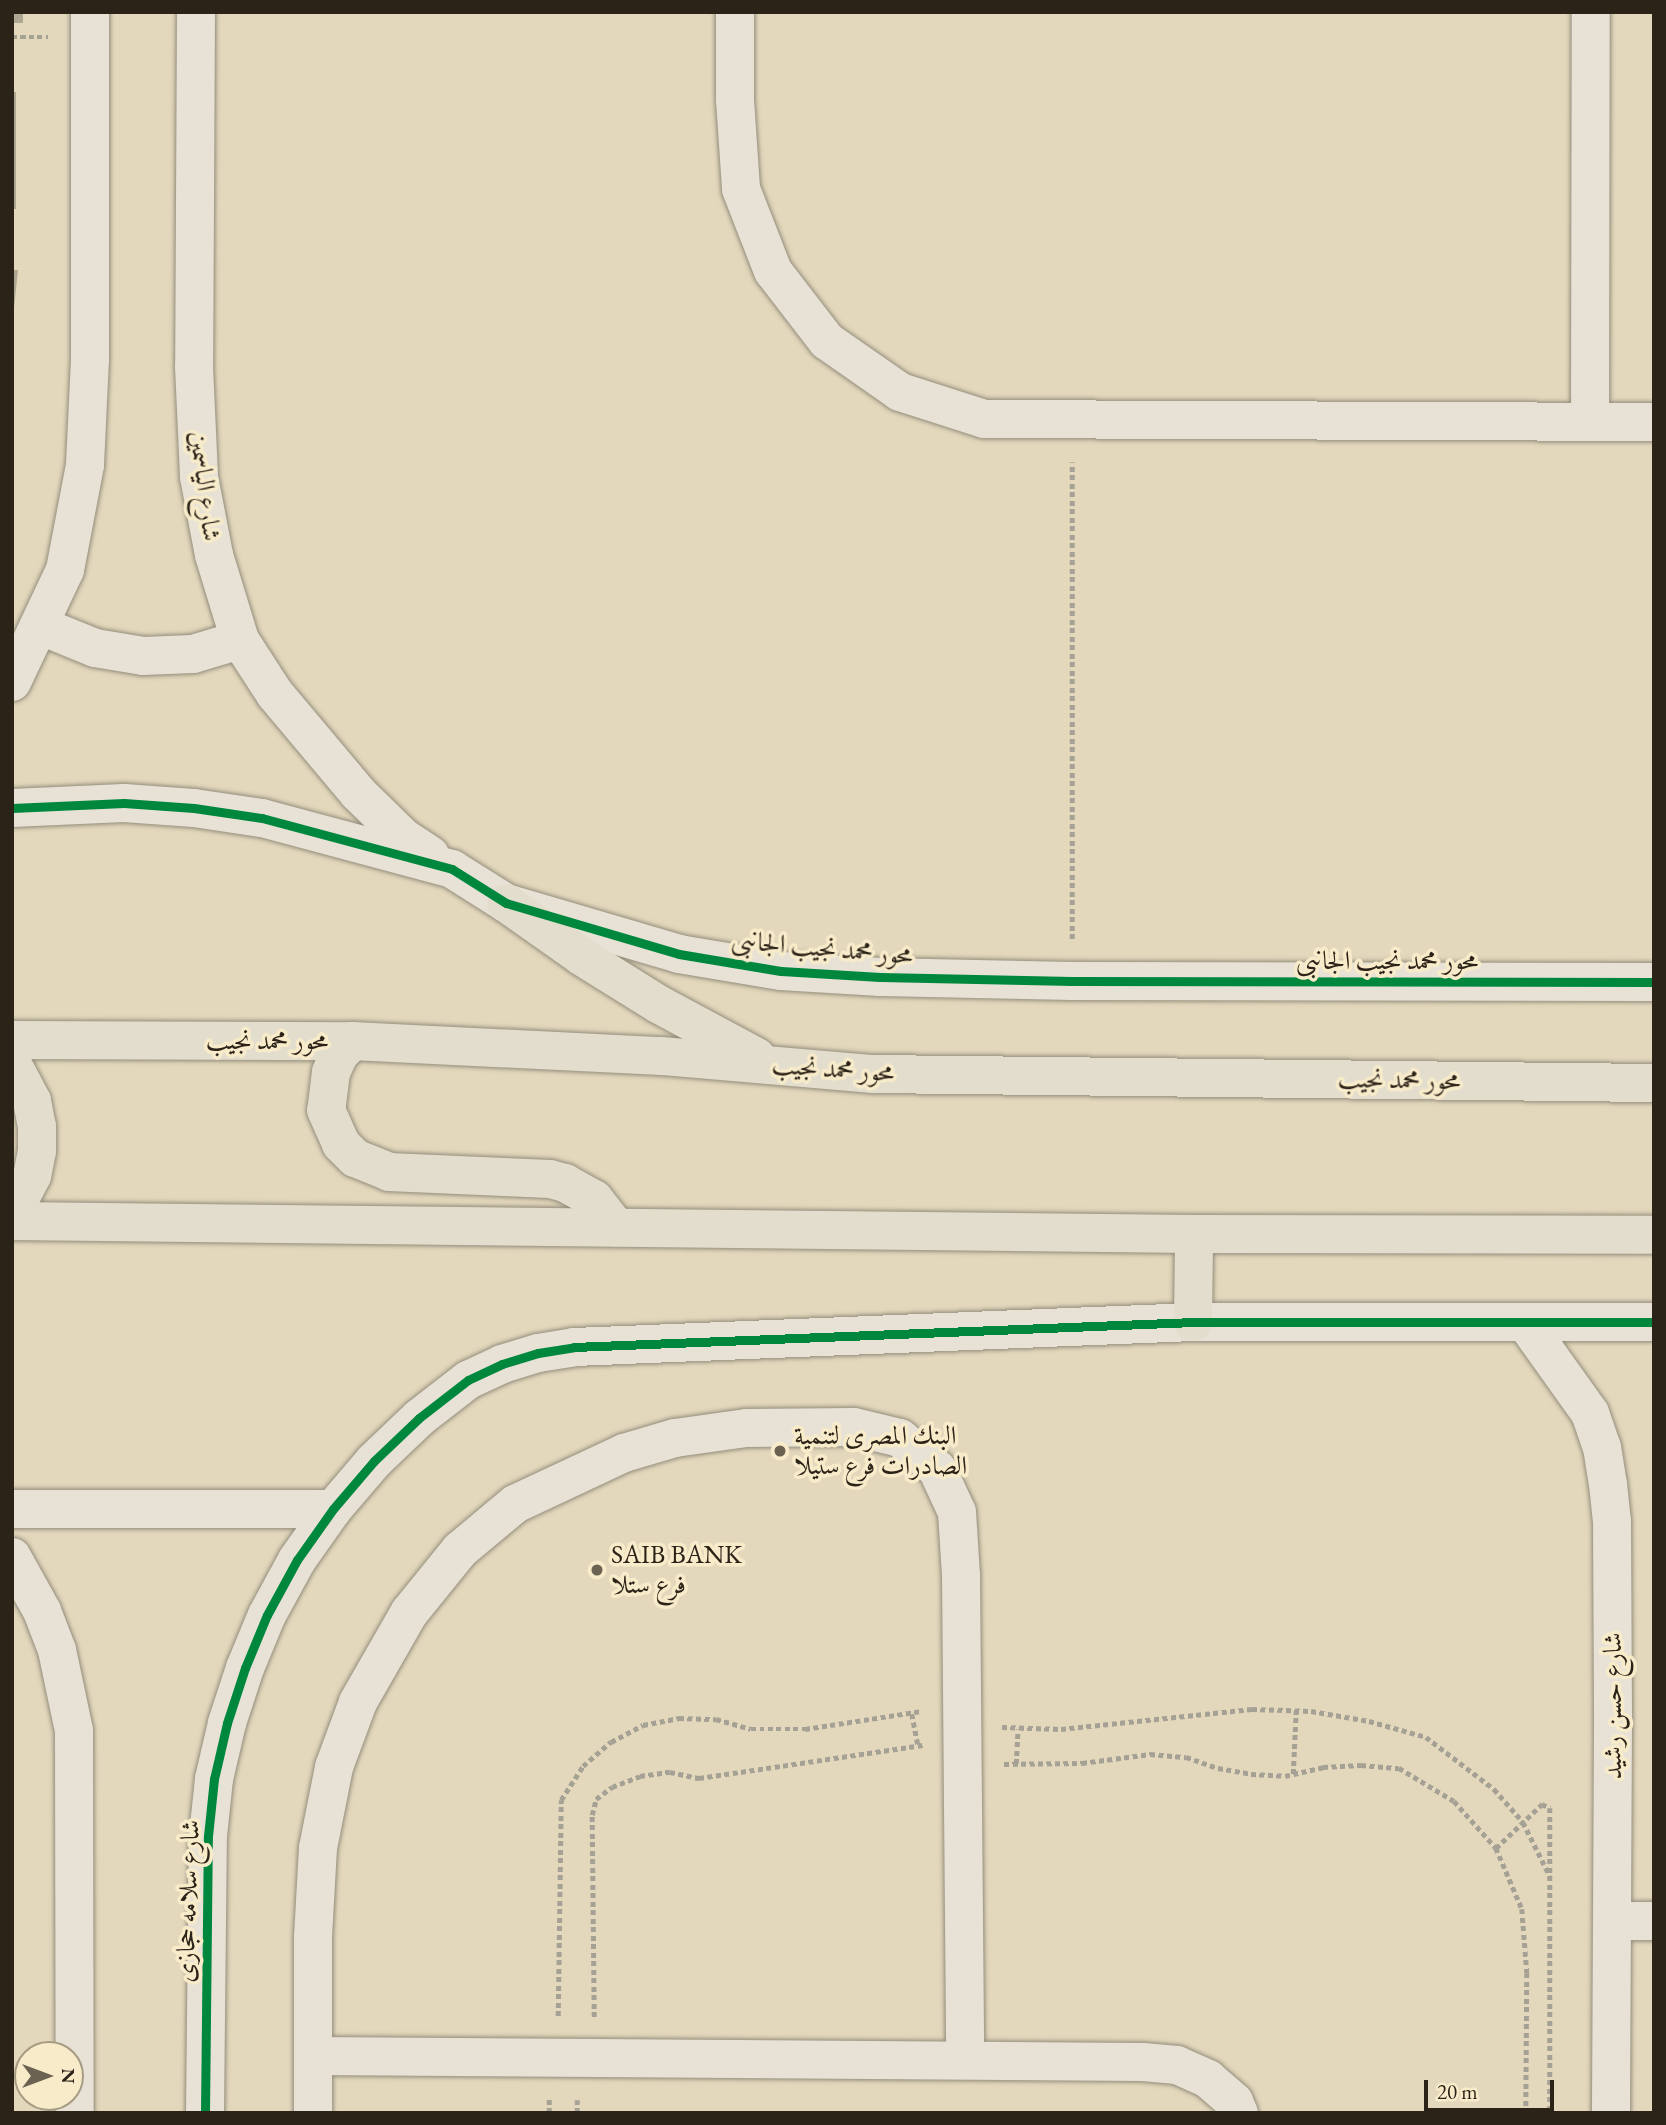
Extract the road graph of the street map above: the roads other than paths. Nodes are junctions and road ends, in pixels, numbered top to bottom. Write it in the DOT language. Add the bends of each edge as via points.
graph roads {
  1 [pos="90,12"];
  2 [pos="196,12"];
  3 [pos="735,12"];
  4 [pos="1591,12"];
  5 [pos="1591,422"];
  6 [pos="1654,422"];
  7 [pos="41,626"];
  8 [pos="240,640"];
  9 [pos="12,682"];
  10 [pos="12,808"];
  11 [pos="452,869"];
  12 [pos="506,902"];
  13 [pos="1654,982"];
  14 [pos="12,1040"];
  15 [pos="352,1041"];
  16 [pos="12,1063"];
  17 [pos="774,1066"];
  18 [pos="1654,1083"];
  19 [pos="12,1214"];
  20 [pos="12,1221"];
  21 [pos="616,1227"];
  22 [pos="1194,1234"];
  23 [pos="1654,1235"];
  24 [pos="1193,1322"];
  25 [pos="1525,1322"];
  26 [pos="1654,1322"];
  27 [pos="12,1509"];
  28 [pos="333,1509"];
  29 [pos="12,1557"];
  30 [pos="1612,1922"];
  31 [pos="1654,1922"];
  32 [pos="313,2056"];
  33 [pos="965,2059"];
  34 [pos="75,2113"];
  35 [pos="205,2113"];
  36 [pos="313,2113"];
  37 [pos="1239,2113"];
  38 [pos="1611,2113"];
  1 -- 7 [label="street" via="90,359 85,465 65,570"];
  2 -- 8 [label="street, شارع الياسمين" via="194,366 199,477 214,555"];
  3 -- 5 [label="street" via="741,188 773,271 827,341 900,392 984,419"];
  4 -- 5 [label="street"];
  5 -- 6 [label="street"];
  7 -- 8 [label="street" via="96,648 144,656 193,654"];
  7 -- 9 [label="street"];
  8 -- 11 [label="street, شارع الياسمين" via="275,694 358,793 404,838"];
  10 -- 11 [label="street, محور محمد نجيب الجانبى" via="124,803 194,808 262,818"];
  11 -- 12 [label="street, محور محمد نجيب الجانبى"];
  12 -- 13 [label="street, محور محمد نجيب الجانبى" via="679,954 781,971 1072,981"];
  12 -- 17 [label="main road" via="658,1004"];
  14 -- 15 [label="main road, محور محمد نجيب"];
  15 -- 17 [label="main road, محور محمد نجيب"];
  15 -- 21 [label="main road" via="331,1072 326,1110 341,1144 355,1158 389,1172 550,1179 594,1199"];
  16 -- 19 [label="main road" via="32,1101 37,1151 32,1176"];
  17 -- 18 [label="main road, محور محمد نجيب" via="872,1074"];
  20 -- 21 [label="main road"];
  21 -- 22 [label="main road"];
  22 -- 23 [label="main road"];
  22 -- 24 [label="main road"];
  24 -- 25 [label="street"];
  24 -- 28 [label="street" via="574,1347 538,1353 502,1364 442,1398 374,1461"];
  25 -- 26 [label="street"];
  25 -- 30 [label="street, شارع حسن رشيد" via="1590,1413 1608,1484"];
  27 -- 28 [label="street"];
  28 -- 35 [label="street, شارع سلامه حجازى" via="297,1560 267,1615 230,1712 214,1779 208,1836"];
  29 -- 34 [label="street" via="57,1650 74,1731"];
  30 -- 31 [label="street"];
  30 -- 38 [label="street, شارع حسن رشيد"];
  32 -- 33 [label="street"];
  32 -- 33 [label="street" via="318,1848 334,1767 359,1702 409,1613 460,1550 515,1504 612,1458 675,1438 746,1428 815,1426 854,1427 900,1438 937,1469 957,1512"];
  32 -- 36 [label="street"];
  33 -- 37 [label="street" via="1177,2065 1209,2079 1234,2102"];
}
